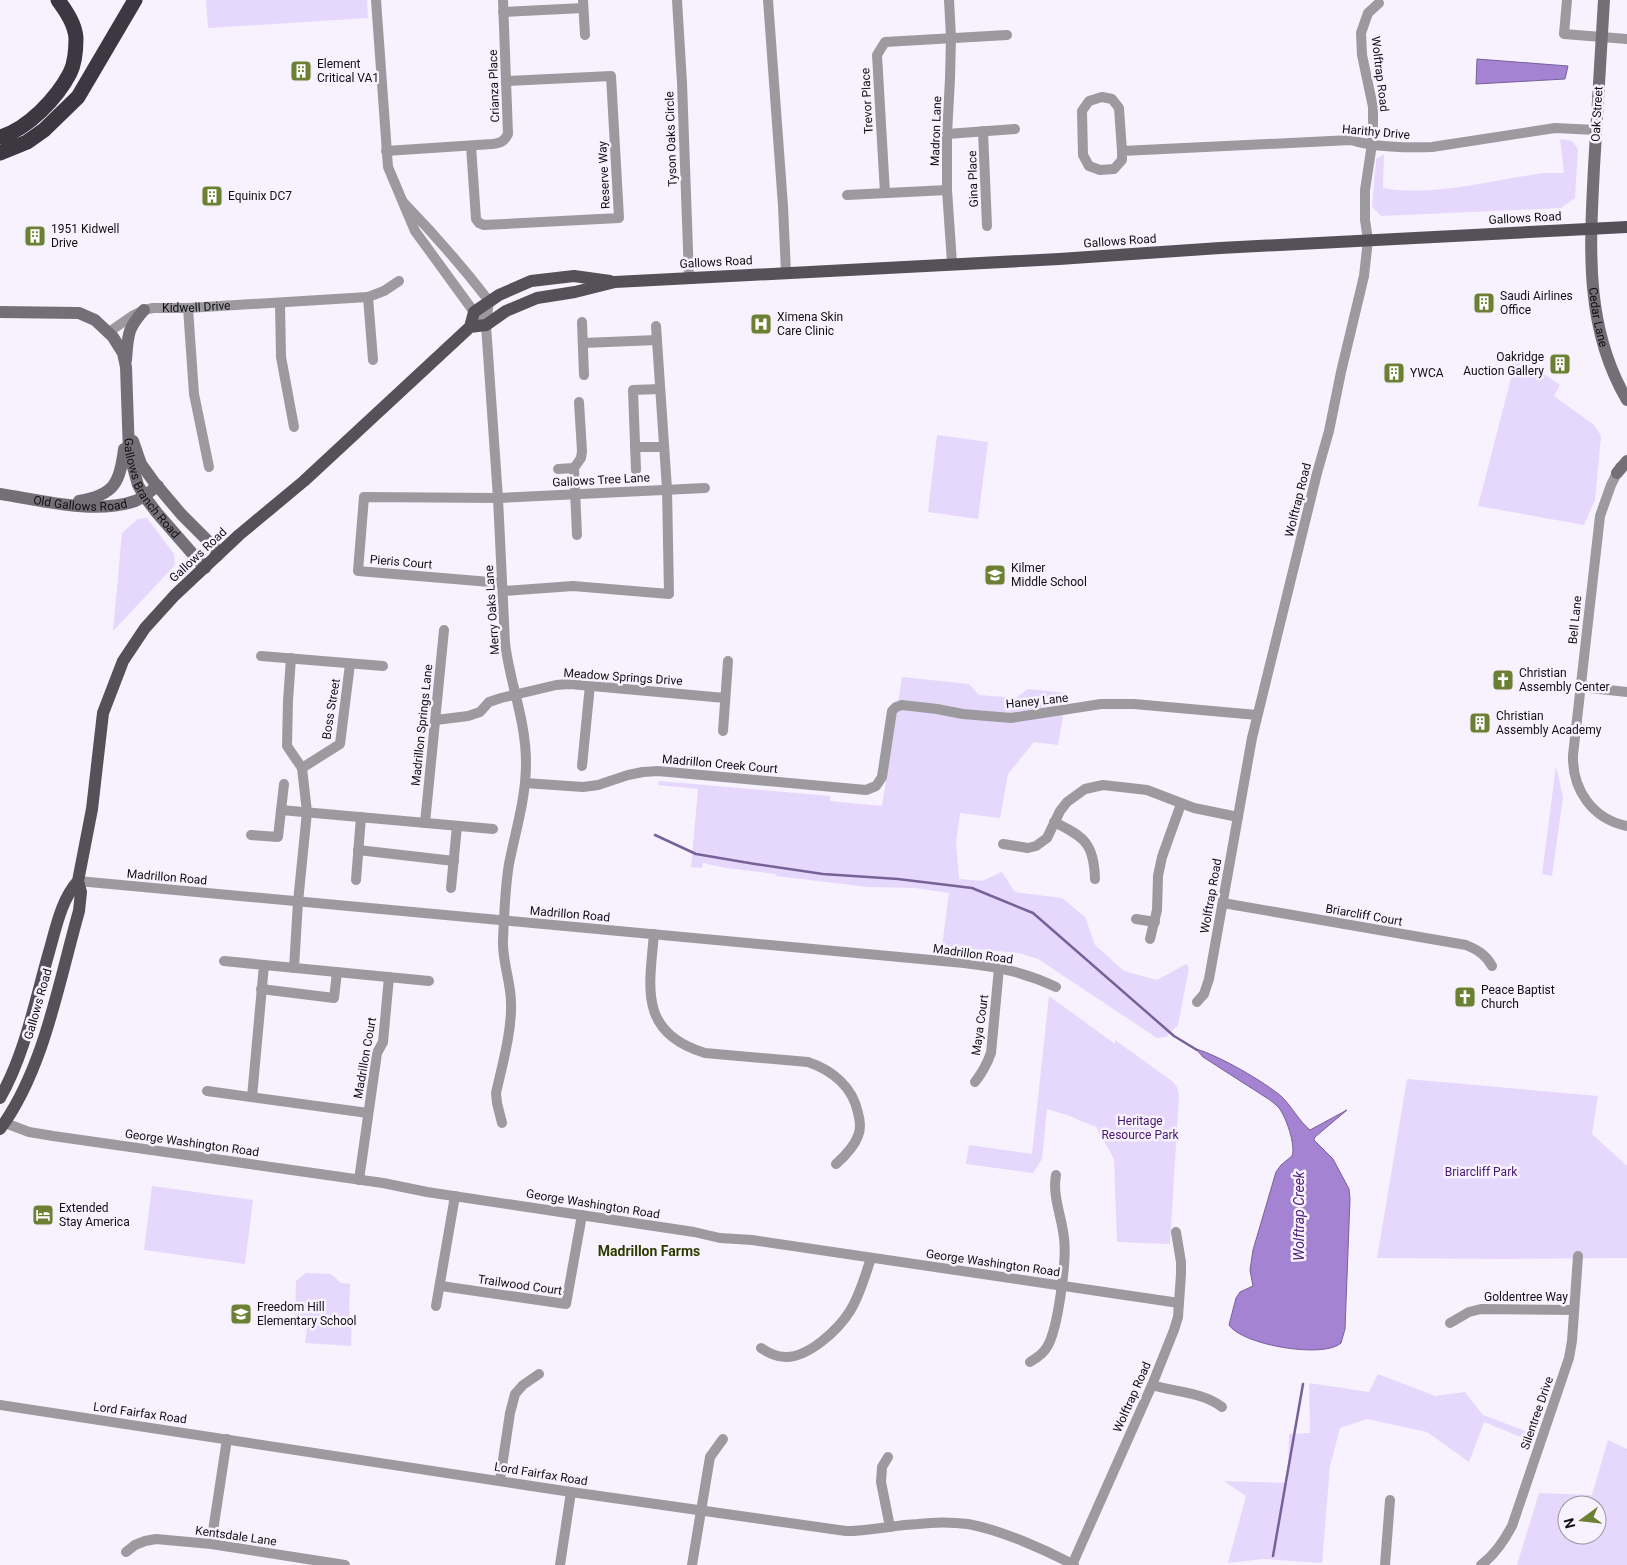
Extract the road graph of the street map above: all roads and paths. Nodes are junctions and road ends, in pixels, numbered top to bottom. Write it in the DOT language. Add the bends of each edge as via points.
graph roads {
  1 [pos="58,0"];
  2 [pos="135,0"];
  3 [pos="376,0"];
  4 [pos="503,0"];
  5 [pos="677,0"];
  6 [pos="768,0"];
  7 [pos="949,0"];
  8 [pos="1567,0"];
  9 [pos="1604,0"];
  10 [pos="1379,3"];
  11 [pos="583,4"];
  12 [pos="544,5"];
  13 [pos="503,12"];
  14 [pos="585,35"];
  15 [pos="1007,35"];
  16 [pos="1602,37"];
  17 [pos="951,38"];
  18 [pos="1627,39"];
  19 [pos="506,81"];
  20 [pos="1015,129"];
  21 [pos="1596,130"];
  22 [pos="983,131"];
  23 [pos="947,134"];
  24 [pos="0,137"];
  25 [pos="1372,144"];
  26 [pos="471,146"];
  27 [pos="386,151"];
  28 [pos="1122,151"];
  29 [pos="0,153"];
  30 [pos="947,190"];
  31 [pos="885,193"];
  32 [pos="847,195"];
  33 [pos="403,202"];
  34 [pos="987,226"];
  35 [pos="1627,227"];
  36 [pos="1590,229"];
  37 [pos="1368,240"];
  38 [pos="952,263"];
  39 [pos="786,273"];
  40 [pos="689,277"];
  41 [pos="400,281"];
  42 [pos="615,282"];
  43 [pos="368,297"];
  44 [pos="489,301"];
  45 [pos="280,303"];
  46 [pos="188,308"];
  47 [pos="144,310"];
  48 [pos="0,312"];
  49 [pos="474,312"];
  50 [pos="582,322"];
  51 [pos="486,325"];
  52 [pos="656,326"];
  53 [pos="470,327"];
  54 [pos="109,332"];
  55 [pos="657,340"];
  56 [pos="583,343"];
  57 [pos="372,360"];
  58 [pos="126,368"];
  59 [pos="584,375"];
  60 [pos="660,389"];
  61 [pos="1627,400"];
  62 [pos="578,402"];
  63 [pos="127,427"];
  64 [pos="294,427"];
  65 [pos="664,446"];
  66 [pos="635,447"];
  67 [pos="1627,456"];
  68 [pos="1627,461"];
  69 [pos="209,467"];
  70 [pos="574,468"];
  71 [pos="558,469"];
  72 [pos="636,470"];
  73 [pos="1617,473"];
  74 [pos="158,486"];
  75 [pos="705,488"];
  76 [pos="667,489"];
  77 [pos="0,494"];
  78 [pos="575,495"];
  79 [pos="144,496"];
  80 [pos="498,498"];
  81 [pos="64,503"];
  82 [pos="577,535"];
  83 [pos="218,556"];
  84 [pos="205,568"];
  85 [pos="502,587"];
  86 [pos="444,630"];
  87 [pos="261,656"];
  88 [pos="292,658"];
  89 [pos="728,661"];
  90 [pos="350,664"];
  91 [pos="383,666"];
  92 [pos="590,685"];
  93 [pos="1581,687"];
  94 [pos="1627,692"];
  95 [pos="516,694"];
  96 [pos="725,698"];
  97 [pos="1258,715"];
  98 [pos="436,720"];
  99 [pos="722,731"];
  100 [pos="582,766"];
  101 [pos="302,768"];
  102 [pos="525,783"];
  103 [pos="284,784"];
  104 [pos="854,789"];
  105 [pos="1181,804"];
  106 [pos="281,810"];
  107 [pos="307,812"];
  108 [pos="361,817"];
  109 [pos="1238,818"];
  110 [pos="1054,822"];
  111 [pos="425,823"];
  112 [pos="457,826"];
  113 [pos="1627,826"];
  114 [pos="494,830"];
  115 [pos="251,835"];
  116 [pos="1003,844"];
  117 [pos="358,850"];
  118 [pos="454,861"];
  119 [pos="1095,879"];
  120 [pos="356,880"];
  121 [pos="78,881"];
  122 [pos="451,888"];
  123 [pos="298,902"];
  124 [pos="1223,903"];
  125 [pos="1136,919"];
  126 [pos="504,920"];
  127 [pos="1155,922"];
  128 [pos="654,934"];
  129 [pos="1150,939"];
  130 [pos="224,961"];
  131 [pos="264,965"];
  132 [pos="1492,966"];
  133 [pos="294,968"];
  134 [pos="999,968"];
  135 [pos="337,972"];
  136 [pos="389,977"];
  137 [pos="429,981"];
  138 [pos="1056,988"];
  139 [pos="261,989"];
  140 [pos="1197,1002"];
  141 [pos="9,1081"];
  142 [pos="974,1082"];
  143 [pos="0,1090"];
  144 [pos="207,1091"];
  145 [pos="252,1097"];
  146 [pos="0,1098"];
  147 [pos="368,1113"];
  148 [pos="502,1123"];
  149 [pos="2,1126"];
  150 [pos="836,1164"];
  151 [pos="1056,1174"];
  152 [pos="359,1180"];
  153 [pos="455,1196"];
  154 [pos="582,1215"];
  155 [pos="1176,1232"];
  156 [pos="1578,1256"];
  157 [pos="871,1258"];
  158 [pos="441,1286"];
  159 [pos="1061,1286"];
  160 [pos="1179,1303"];
  161 [pos="436,1306"];
  162 [pos="1574,1310"];
  163 [pos="1450,1323"];
  164 [pos="761,1348"];
  165 [pos="1030,1362"];
  166 [pos="539,1374"];
  167 [pos="1152,1385"];
  168 [pos="0,1405"];
  169 [pos="1222,1407"];
  170 [pos="226,1439"];
  171 [pos="723,1439"];
  172 [pos="888,1457"];
  173 [pos="500,1480"];
  174 [pos="571,1492"];
  175 [pos="1390,1500"];
  176 [pos="700,1510"];
  177 [pos="890,1527"];
  178 [pos="211,1544"];
  179 [pos="126,1552"];
  180 [pos="345,1565"];
  181 [pos="560,1565"];
  182 [pos="692,1565"];
  183 [pos="1073,1565"];
  184 [pos="1385,1565"];
  185 [pos="1481,1565"];
  1 -- 24 [label="highway" via="69,15 76,37 71,72 40,112 21,127"];
  2 -- 29 [label="highway" via="78,97 44,130 27,142"];
  3 -- 27 [label="street"];
  4 -- 13 [label="street, Crianza Place"];
  5 -- 40 [label="street, Tyson Oaks Circle"];
  6 -- 39 [label="street"];
  7 -- 17 [label="street, Madron Lane"];
  8 -- 16 [label="street" via="1564,34"];
  9 -- 16 [label="street, Oak Street"];
  10 -- 25 [label="street, Wolftrap Road" via="1368,13 1361,33 1372,107"];
  11 -- 12 [label="street"];
  11 -- 14 [label="street"];
  12 -- 13 [label="street"];
  13 -- 19 [label="street, Crianza Place"];
  15 -- 17 [label="street, Trevor Place"];
  16 -- 18 [label="street"];
  16 -- 21 [label="street, Oak Street"];
  17 -- 23 [label="street, Madron Lane"];
  17 -- 31 [label="street, Trevor Place" via="885,42 877,55"];
  19 -- 26 [label="street, Crianza Place" via="506,138 502,142"];
  19 -- 26 [label="street, Reserve Way" via="611,76 619,218 479,223 476,219"];
  20 -- 22 [label="street"];
  21 -- 25 [label="street, Harithy Drive" via="1555,128 1432,147"];
  21 -- 36 [label="street, Oak Street"];
  22 -- 23 [label="street"];
  22 -- 34 [label="street, Gina Place"];
  23 -- 30 [label="street, Madron Lane"];
  25 -- 28 [label="street, Harithy Drive" via="1331,140"];
  25 -- 37 [label="street, Wolftrap Road" via="1365,190"];
  26 -- 27 [label="street, Crianza Place"];
  27 -- 33 [label="street" via="388,167"];
  28 -- 28 [label="street" via="1122,160 1114,169 1100,170 1090,166 1083,156 1082,111 1089,101 1102,97 1112,99 1119,108"];
  30 -- 31 [label="street"];
  30 -- 38 [label="street, Madron Lane"];
  31 -- 32 [label="street"];
  33 -- 44 [label="street" via="476,282"];
  33 -- 49 [label="street" via="415,230"];
  35 -- 36 [label="main road, Gallows Road"];
  36 -- 37 [label="main road, Gallows Road"];
  36 -- 61 [label="street, Cedar Lane" via="1594,301 1599,326 1612,370"];
  37 -- 38 [label="main road, Gallows Road"];
  37 -- 97 [label="street, Wolftrap Road" via="1364,276 1329,430"];
  38 -- 39 [label="main road, Gallows Road"];
  39 -- 40 [label="main road, Gallows Road"];
  40 -- 42 [label="main road, Gallows Road"];
  41 -- 43 [label="street, Kidwell Drive"];
  42 -- 44 [label="main road, Gallows Road" via="574,276 550,278 518,286"];
  42 -- 51 [label="main road, Gallows Road" via="530,300"];
  43 -- 45 [label="street, Kidwell Drive"];
  43 -- 57 [label="street"];
  44 -- 49 [label="main road, Gallows Road"];
  44 -- 51 [label="street, Merry Oaks Lane"];
  45 -- 46 [label="street, Kidwell Drive"];
  45 -- 64 [label="street" via="281,357"];
  46 -- 47 [label="street, Kidwell Drive"];
  46 -- 69 [label="street" via="194,394"];
  47 -- 54 [label="street, Kidwell Drive"];
  47 -- 58 [label="street" via="129,331"];
  48 -- 54 [label="street" via="79,313 95,320"];
  49 -- 51 [label="street"];
  49 -- 53 [label="main road"];
  50 -- 56 [label="street"];
  51 -- 53 [label="main road, Gallows Road"];
  51 -- 80 [label="street, Merry Oaks Lane"];
  52 -- 55 [label="street"];
  53 -- 83 [label="main road, Gallows Road"];
  54 -- 58 [label="street, Gallows Branch Road" via="123,354"];
  55 -- 56 [label="street"];
  55 -- 60 [label="street"];
  56 -- 59 [label="street"];
  58 -- 63 [label="street, Gallows Branch Road"];
  60 -- 65 [label="street"];
  60 -- 66 [label="street" via="633,390"];
  62 -- 70 [label="street" via="582,451"];
  63 -- 74 [label="street, Gallows Branch Road" via="142,464"];
  63 -- 79 [label="street, Gallows Branch Road" via="130,462"];
  63 -- 81 [label="street" via="121,470 110,490 100,496"];
  65 -- 66 [label="street"];
  65 -- 76 [label="street"];
  66 -- 72 [label="street"];
  67 -- 73 [label="street, Bell Lane"];
  68 -- 73 [label="street"];
  70 -- 71 [label="street"];
  70 -- 78 [label="street"];
  73 -- 93 [label="street, Bell Lane" via="1600,516"];
  74 -- 79 [label="street, Old Gallows Road"];
  74 -- 83 [label="street, Gallows Branch Road" via="214,547"];
  75 -- 76 [label="street, Gallows Tree Lane"];
  76 -- 78 [label="street, Gallows Tree Lane"];
  76 -- 85 [label="street" via="669,594 573,586"];
  77 -- 81 [label="street, Old Gallows Road"];
  78 -- 80 [label="street, Gallows Tree Lane"];
  78 -- 82 [label="street"];
  79 -- 81 [label="street, Old Gallows Road" via="112,506"];
  79 -- 84 [label="street, Gallows Branch Road"];
  80 -- 85 [label="street, Merry Oaks Lane"];
  80 -- 85 [label="street, Pieris Court" via="364,497 358,571"];
  83 -- 84 [label="main road, Gallows Road"];
  84 -- 121 [label="main road, Gallows Road" via="157,613 128,653 114,680 103,713 92,809"];
  85 -- 95 [label="street, Merry Oaks Lane" via="506,654"];
  86 -- 98 [label="street, Madrillon Springs Lane"];
  87 -- 88 [label="street, Boss Street"];
  88 -- 90 [label="street, Boss Street"];
  88 -- 101 [label="street" via="287,746"];
  89 -- 96 [label="street"];
  90 -- 91 [label="street, Boss Street"];
  90 -- 101 [label="street, Boss Street" via="340,744"];
  92 -- 95 [label="street, Meadow Springs Drive" via="556,685"];
  92 -- 96 [label="street, Meadow Springs Drive"];
  92 -- 100 [label="street"];
  93 -- 94 [label="street"];
  93 -- 113 [label="street, Bell Lane" via="1572,755 1575,779 1594,810 1615,823"];
  95 -- 98 [label="street, Meadow Springs Drive" via="489,702 480,712 468,716"];
  95 -- 102 [label="street, Merry Oaks Lane" via="524,737"];
  96 -- 99 [label="street"];
  97 -- 104 [label="street, Haney Lane" via="1112,704 1011,718 902,705 892,711 882,777 876,786 866,790"];
  97 -- 109 [label="street, Wolftrap Road"];
  98 -- 111 [label="street, Madrillon Springs Lane"];
  101 -- 107 [label="street"];
  102 -- 104 [label="street, Madrillon Creek Court" via="583,787 658,771"];
  102 -- 126 [label="street, Merry Oaks Lane" via="509,867"];
  103 -- 106 [label="street"];
  105 -- 109 [label="street"];
  105 -- 110 [label="street" via="1147,790 1096,786 1067,802"];
  105 -- 127 [label="street" via="1162,857"];
  106 -- 107 [label="street"];
  106 -- 115 [label="street" via="278,837"];
  107 -- 108 [label="street"];
  107 -- 123 [label="street"];
  108 -- 111 [label="street"];
  108 -- 117 [label="street"];
  109 -- 124 [label="street, Wolftrap Road"];
  110 -- 116 [label="street" via="1047,838 1036,846"];
  110 -- 119 [label="street" via="1086,842 1092,852"];
  111 -- 112 [label="street"];
  112 -- 114 [label="street"];
  112 -- 118 [label="street"];
  117 -- 118 [label="street"];
  117 -- 120 [label="street"];
  118 -- 122 [label="street"];
  121 -- 123 [label="street, Madrillon Road"];
  121 -- 141 [label="main road, Gallows Road" via="69,891 56,928 25,1038"];
  121 -- 149 [label="main road, Gallows Road" via="81,892 79,911 47,1028 30,1076"];
  123 -- 126 [label="street, Madrillon Road"];
  123 -- 133 [label="street"];
  124 -- 132 [label="street, Briarcliff Court" via="1466,945 1484,955"];
  124 -- 140 [label="street, Wolftrap Road" via="1209,979 1204,994"];
  125 -- 127 [label="street"];
  126 -- 128 [label="street, Madrillon Road"];
  126 -- 148 [label="street, Merry Oaks Lane" via="504,959 512,1005 496,1094"];
  127 -- 129 [label="street"];
  128 -- 134 [label="street, Madrillon Road"];
  128 -- 150 [label="street" via="651,1000 660,1024 680,1043 705,1053 808,1062 830,1072 846,1087 857,1107 860,1130 854,1144"];
  130 -- 131 [label="street"];
  131 -- 133 [label="street"];
  131 -- 139 [label="street"];
  133 -- 135 [label="street"];
  134 -- 138 [label="street, Madrillon Road" via="1027,975"];
  134 -- 142 [label="street, Maya Court" via="991,1053 984,1070"];
  135 -- 136 [label="street"];
  135 -- 139 [label="street" via="334,998"];
  136 -- 137 [label="street"];
  136 -- 147 [label="street, Madrillon Court" via="383,1042 377,1053"];
  139 -- 145 [label="street"];
  141 -- 143 [label="main road"];
  141 -- 146 [label="main road, Gallows Road"];
  144 -- 145 [label="street, Madrillon Court"];
  145 -- 147 [label="street, Madrillon Court"];
  147 -- 152 [label="street, Madrillon Court"];
  149 -- 152 [label="street, George Washington Road"];
  151 -- 159 [label="street" via="1055,1195 1065,1241"];
  152 -- 153 [label="street, George Washington Road"];
  153 -- 154 [label="street, George Washington Road"];
  153 -- 158 [label="street"];
  154 -- 157 [label="street, George Washington Road"];
  154 -- 158 [label="street, Trailwood Court" via="566,1304"];
  155 -- 160 [label="street, Wolftrap Road" via="1181,1262"];
  156 -- 162 [label="street, Silentree Drive"];
  157 -- 159 [label="street, George Washington Road"];
  157 -- 164 [label="street" via="854,1304 830,1335 793,1356 770,1354"];
  158 -- 161 [label="street"];
  159 -- 160 [label="street, George Washington Road"];
  159 -- 165 [label="street" via="1051,1341 1040,1356"];
  160 -- 167 [label="street, Wolftrap Road" via="1174,1330"];
  162 -- 163 [label="street, Goldentree Way" via="1481,1309"];
  162 -- 185 [label="street, Silentree Drive" via="1572,1341 1565,1370 1512,1526 1497,1551"];
  166 -- 173 [label="street" via="516,1394"];
  167 -- 169 [label="street" via="1204,1397"];
  167 -- 183 [label="street, Wolftrap Road"];
  168 -- 170 [label="street, Lord Fairfax Road"];
  170 -- 173 [label="street, Lord Fairfax Road"];
  170 -- 178 [label="street"];
  171 -- 176 [label="street" via="710,1457"];
  172 -- 177 [label="street" via="882,1467 881,1482"];
  173 -- 174 [label="street, Lord Fairfax Road"];
  174 -- 176 [label="street, Lord Fairfax Road"];
  174 -- 181 [label="street"];
  175 -- 184 [label="street"];
  176 -- 177 [label="street, Lord Fairfax Road" via="846,1530"];
  176 -- 182 [label="street"];
  177 -- 183 [label="street, Lord Fairfax Road" via="966,1524 1021,1541"];
  178 -- 179 [label="street, Kentsdale Lane" via="156,1539 135,1545"];
  178 -- 180 [label="street, Kentsdale Lane"];
}
